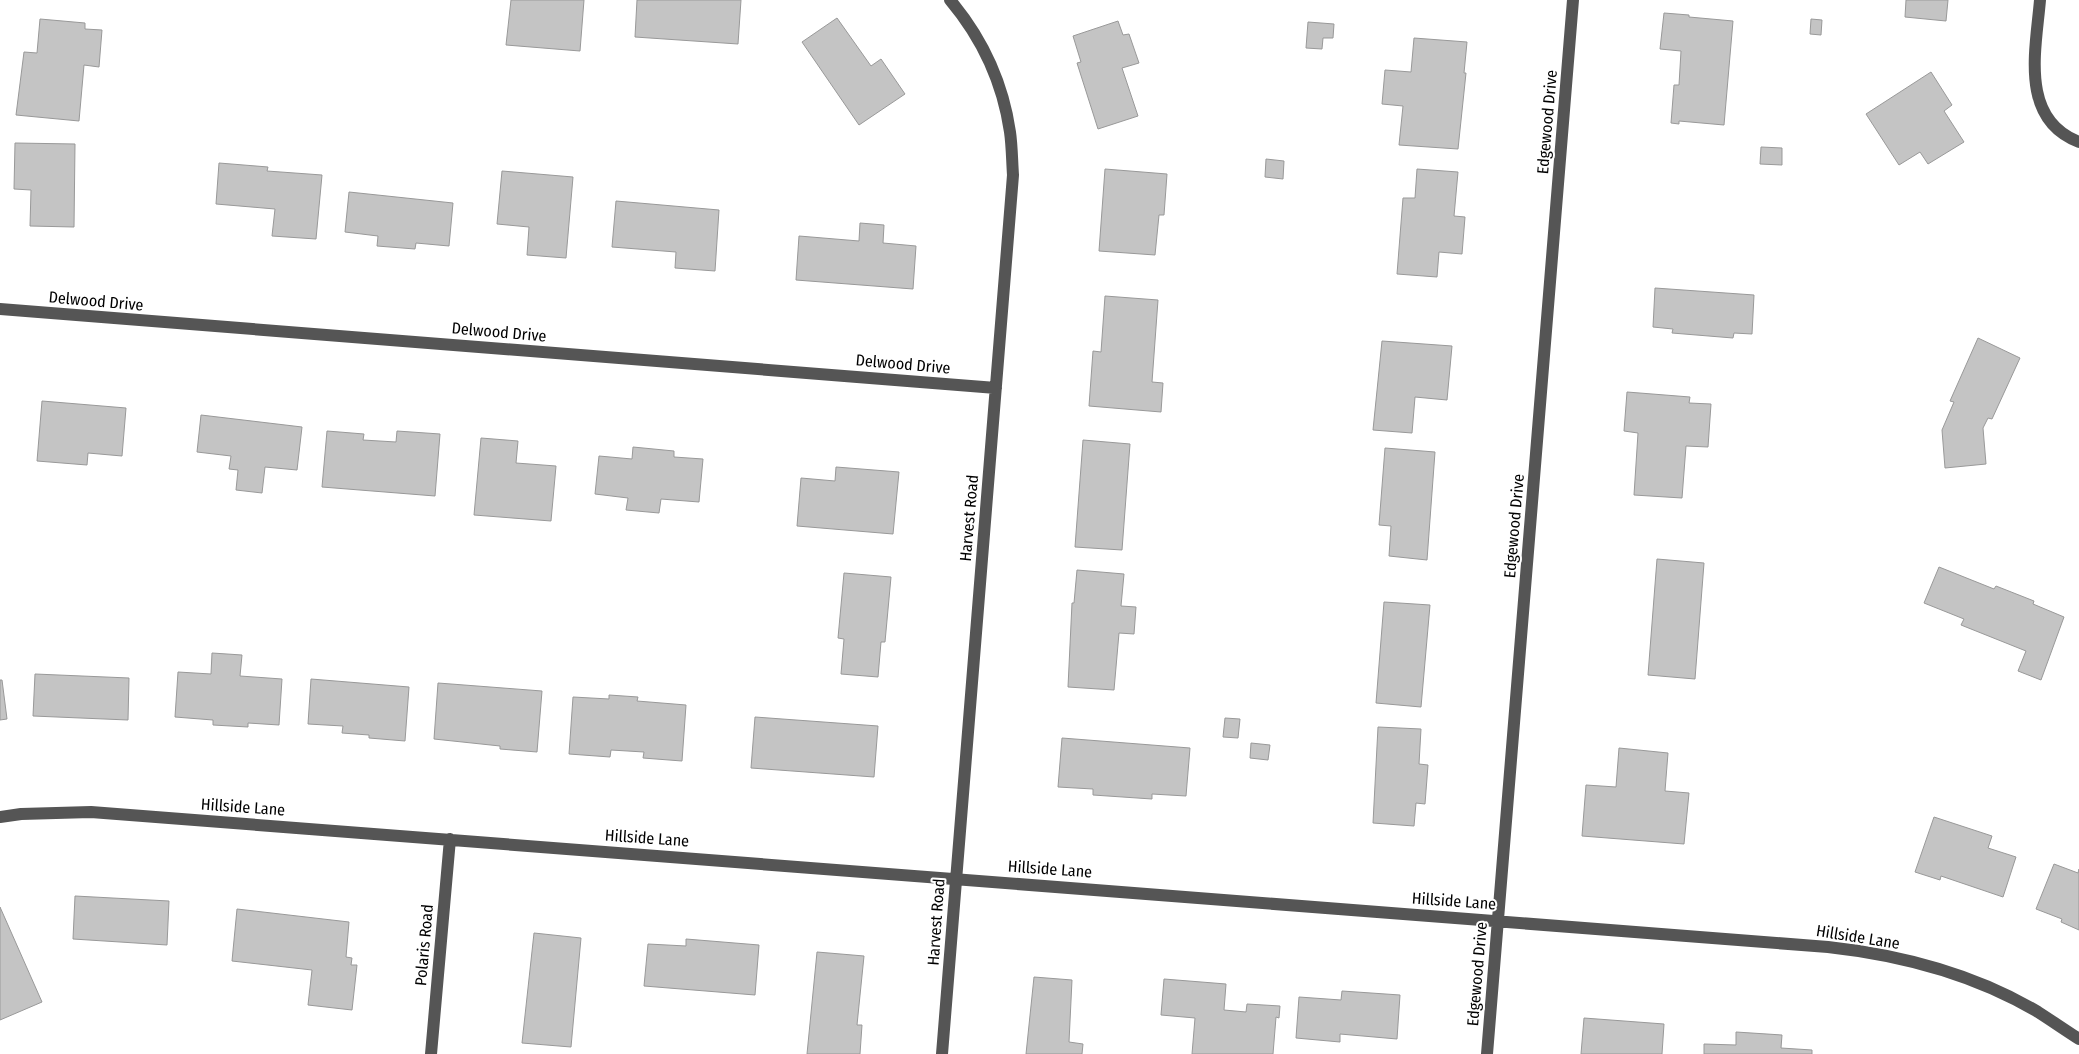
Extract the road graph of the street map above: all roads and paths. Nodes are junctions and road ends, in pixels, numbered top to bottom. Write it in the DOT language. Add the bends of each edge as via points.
graph roads {
  1 [pos="950,0"];
  2 [pos="1573,0"];
  3 [pos="2040,0"];
  4 [pos="2079,142"];
  5 [pos="0,309"];
  6 [pos="996,388"];
  7 [pos="0,817"];
  8 [pos="450,839"];
  9 [pos="955,878"];
  10 [pos="1498,921"];
  11 [pos="2079,1039"];
  12 [pos="431,1054"];
  13 [pos="942,1054"];
  14 [pos="1487,1054"];
  1 -- 6 [label="street, Harvest Road" via="964,16 989,59 1010,133 1013,175"];
  2 -- 10 [label="street, Edgewood Drive"];
  3 -- 4 [label="street" via="2034,76 2038,98 2053,124"];
  5 -- 6 [label="street, Delwood Drive"];
  6 -- 9 [label="street, Harvest Road"];
  7 -- 8 [label="street, Hillside Lane" via="91,812"];
  8 -- 9 [label="street, Hillside Lane"];
  8 -- 12 [label="street, Polaris Road"];
  9 -- 10 [label="street, Hillside Lane"];
  9 -- 13 [label="street, Harvest Road"];
  10 -- 11 [label="street, Hillside Lane" via="1872,952 1932,966 1981,984 2036,1011"];
  10 -- 14 [label="street, Edgewood Drive"];
}
